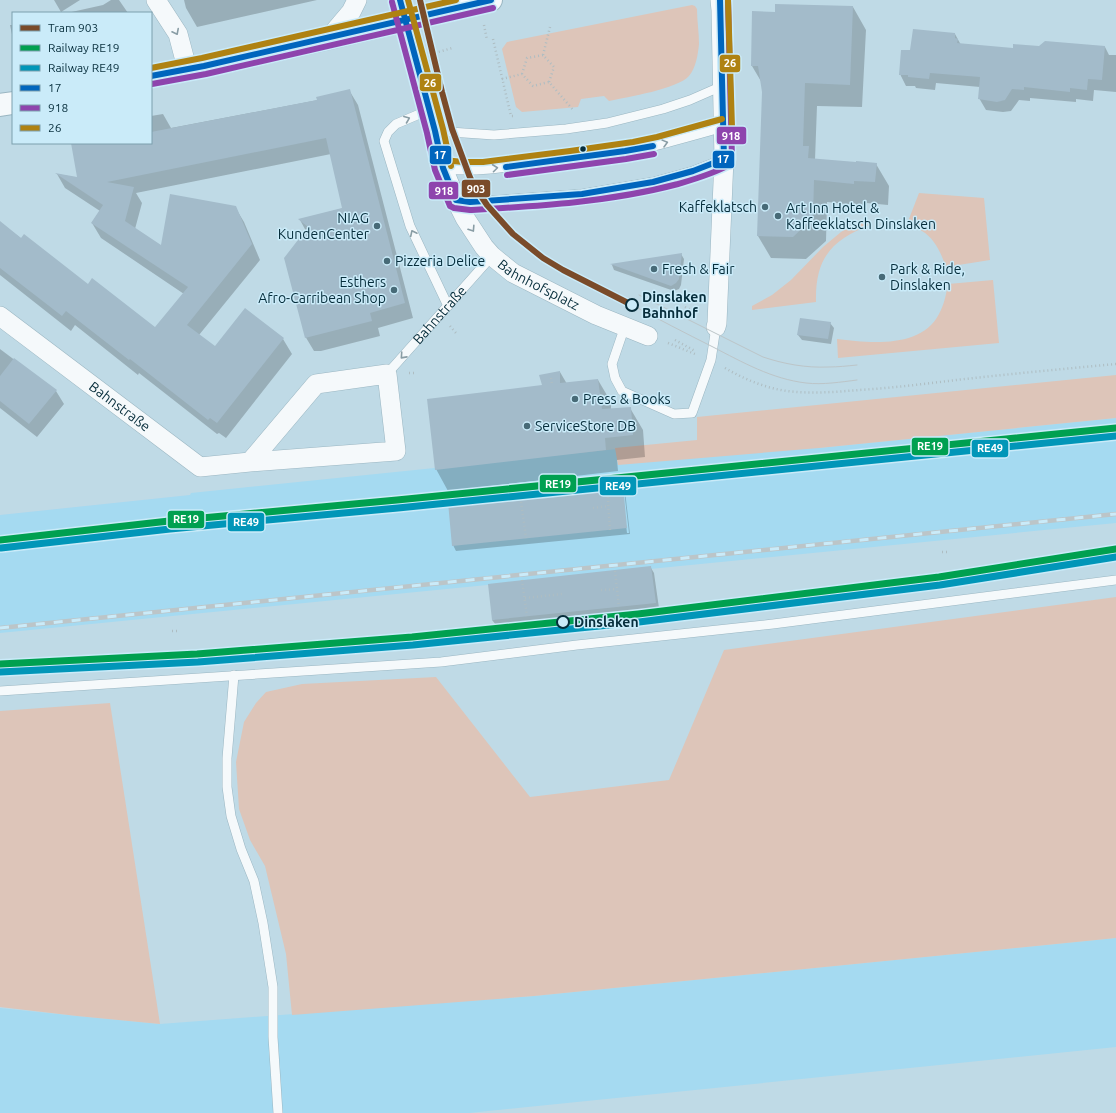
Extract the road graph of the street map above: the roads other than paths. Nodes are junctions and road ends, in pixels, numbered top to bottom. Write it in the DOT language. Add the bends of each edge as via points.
graph roads {
  1 [pos="156,0"];
  2 [pos="357,0"];
  3 [pos="491,0"];
  4 [pos="720,0"];
  5 [pos="432,7"];
  6 [pos="403,10"];
  7 [pos="328,38"];
  8 [pos="187,68"];
  9 [pos="152,76"];
  10 [pos="722,86"];
  11 [pos="12,103"];
  12 [pos="0,105"];
  13 [pos="429,110"];
  14 [pos="724,127"];
  15 [pos="435,131"];
  16 [pos="724,159"];
  17 [pos="443,168"];
  18 [pos="456,200"];
  19 [pos="492,256"];
  20 [pos="448,306"];
  21 [pos="0,316"];
  22 [pos="710,322"];
  23 [pos="625,326"];
  24 [pos="648,336"];
  25 [pos="387,374"];
  26 [pos="250,462"];
  27 [pos="1116,580"];
  28 [pos="234,676"];
  29 [pos="0,691"];
  30 [pos="278,1113"];
  1 -- 8 [label="street, one-way" via="178,34"];
  2 -- 7 [label="street"];
  3 -- 5 [label="main road"];
  4 -- 10 [label="street"];
  5 -- 6 [label="main road"];
  6 -- 7 [label="main road"];
  6 -- 13 [label="street, Bahnhofsplatz"];
  7 -- 8 [label="main road"];
  8 -- 9 [label="main road"];
  10 -- 14 [label="street"];
  10 -- 15 [label="lane" via="663,109 607,123 494,134"];
  11 -- 12 [label="main road"];
  13 -- 15 [label="street, Bahnhofsplatz"];
  20 -- 13 [label="lane, one-way" via="410,226 384,141 396,124"];
  14 -- 16 [label="street"];
  17 -- 14 [label="lane, one-way" via="466,171 489,169 625,151"];
  15 -- 17 [label="street, Bahnhofsplatz"];
  16 -- 18 [label="lane" via="654,182 582,194 470,202"];
  16 -- 22 [label="street" via="717,322"];
  17 -- 18 [label="street, Bahnhofsplatz"];
  18 -- 19 [label="street, Bahnhofsplatz, one-way" via="465,218"];
  19 -- 20 [label="lane, Bahnstraße"];
  19 -- 23 [label="street, Bahnhofsplatz" via="513,273 583,309"];
  20 -- 25 [label="lane, Bahnstraße, one-way"];
  21 -- 26 [label="street, Bahnstraße" via="200,468"];
  22 -- 23 [label="lane" via="711,360 692,413 674,414 622,391 615,378 612,364"];
  23 -- 24 [label="street, Bahnhofsplatz"];
  25 -- 26 [label="street" via="316,384"];
  25 -- 26 [label="street, Bahnstraße" via="396,451"];
  27 -- 28 [label="lane" via="773,624 441,662"];
  28 -- 29 [label="lane"];
  28 -- 30 [label="lane" via="227,787 231,816 254,881 263,923 273,987"];
}
